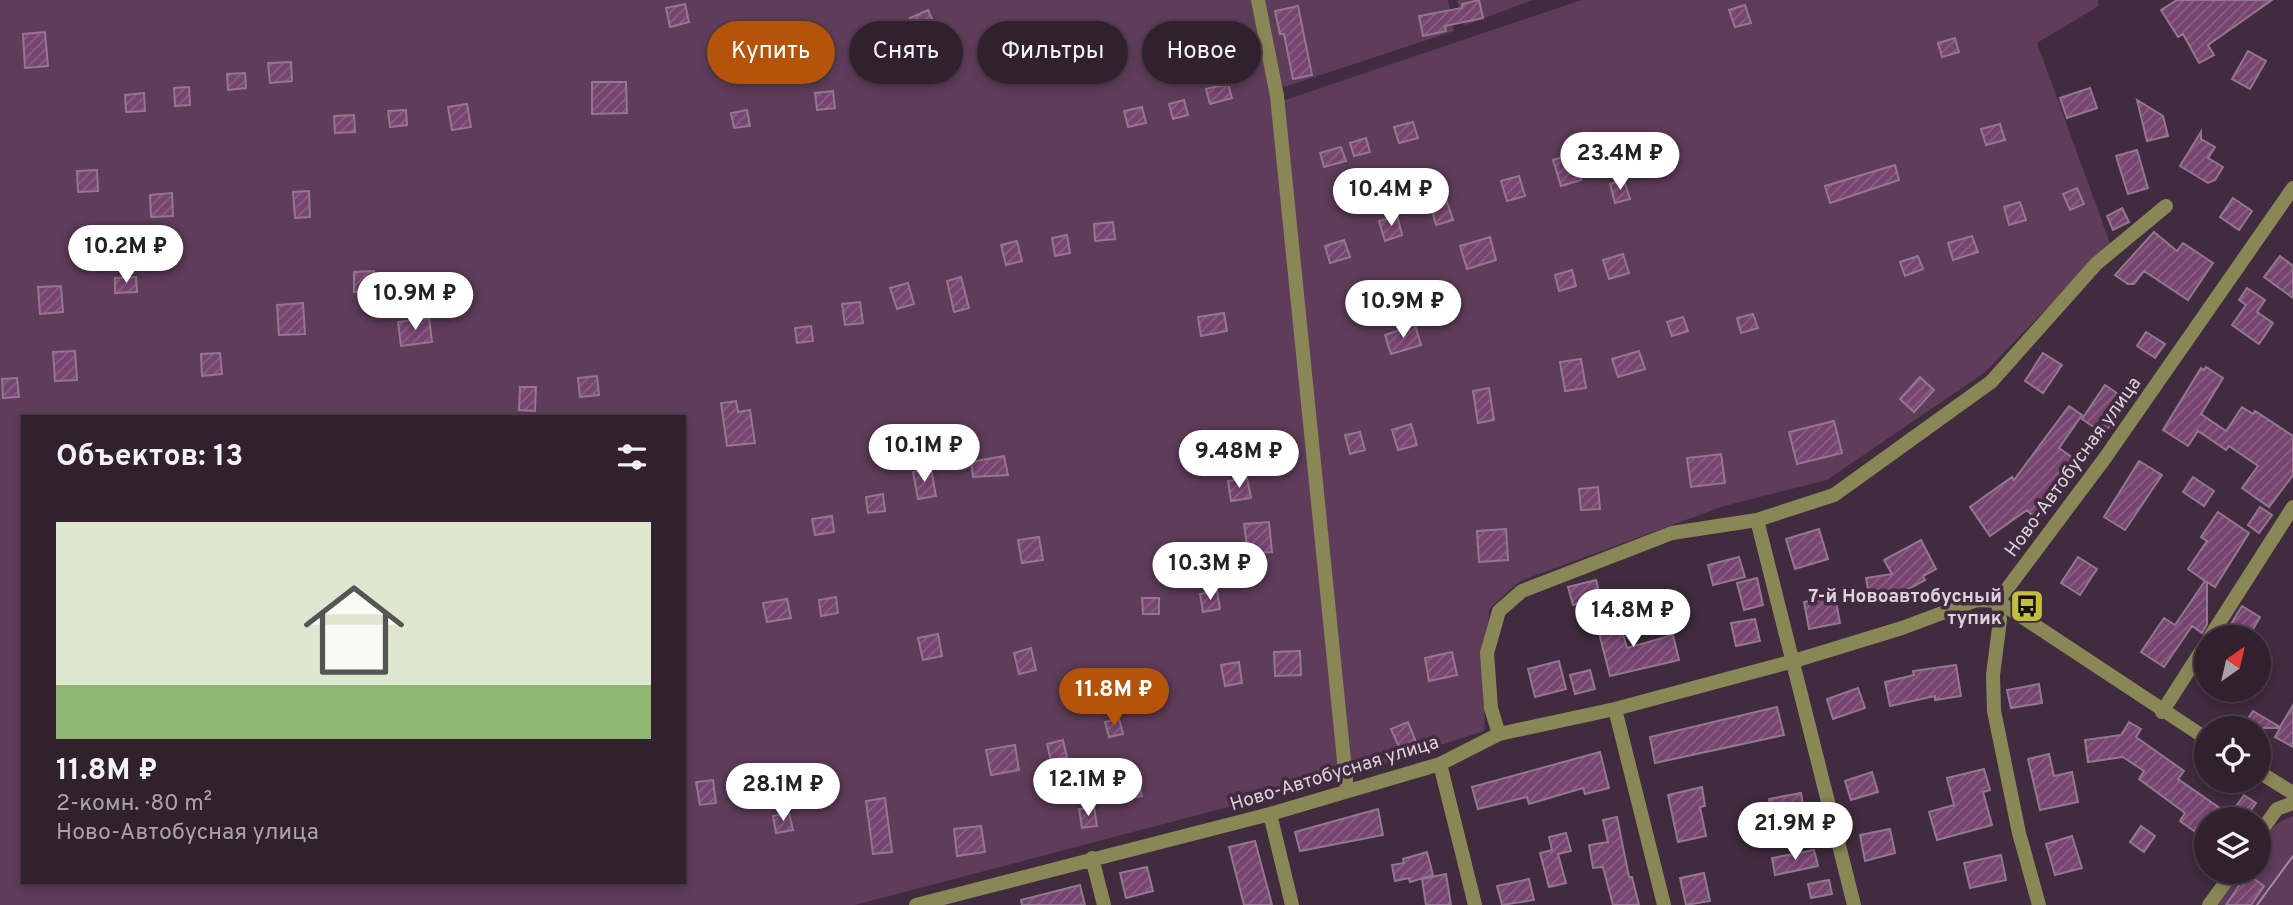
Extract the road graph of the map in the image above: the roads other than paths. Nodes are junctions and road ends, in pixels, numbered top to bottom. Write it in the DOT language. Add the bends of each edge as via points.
graph roads {
  1 [pos="1258,0"];
  2 [pos="2293,188"];
  3 [pos="2166,206"];
  4 [pos="2293,507"];
  5 [pos="1757,520"];
  6 [pos="1998,601"];
  7 [pos="2218,625"];
  8 [pos="1794,661"];
  9 [pos="2194,662"];
  10 [pos="1615,709"];
  11 [pos="2162,712"];
  12 [pos="2194,731"];
  13 [pos="1499,734"];
  14 [pos="1440,764"];
  15 [pos="2271,779"];
  16 [pos="1347,790"];
  17 [pos="2293,793"];
  18 [pos="2293,803"];
  19 [pos="1270,814"];
  20 [pos="2271,817"];
  21 [pos="1092,858"];
  22 [pos="2224,884"];
  23 [pos="916,905"];
  24 [pos="1104,905"];
  25 [pos="1293,905"];
  26 [pos="1475,905"];
  27 [pos="1664,905"];
  28 [pos="1854,905"];
  29 [pos="2039,905"];
  30 [pos="2209,905"];
  1 -- 16 [label="street" via="1277,96"];
  2 -- 6 [label="street, Ново-Автобусная улица" via="2105,458"];
  3 -- 5 [label="street" via="2096,264 1991,382 1834,495"];
  4 -- 7 [label="street"];
  5 -- 8 [label="street"];
  5 -- 13 [label="street" via="1672,534 1522,591 1499,611 1488,653 1491,708"];
  6 -- 8 [label="street, Ново-Автобусная улица" via="1978,600"];
  6 -- 11 [label="street"];
  6 -- 29 [label="street" via="1994,711"];
  8 -- 10 [label="street, Ново-Автобусная улица"];
  8 -- 28 [label="street"];
  9 -- 11 [label="street"];
  10 -- 13 [label="street, Ново-Автобусная улица"];
  10 -- 27 [label="street"];
  11 -- 12 [label="street"];
  13 -- 14 [label="street, Ново-Автобусная улица"];
  14 -- 16 [label="street, Ново-Автобусная улица"];
  14 -- 26 [label="street"];
  15 -- 17 [label="street"];
  16 -- 19 [label="street, Ново-Автобусная улица"];
  18 -- 20 [label="street" via="2277,809"];
  19 -- 21 [label="street, Ново-Автобусная улица"];
  19 -- 25 [label="street"];
  21 -- 23 [label="street, Ново-Автобусная улица"];
  21 -- 24 [label="street"];
  22 -- 30 [label="street"];
}
